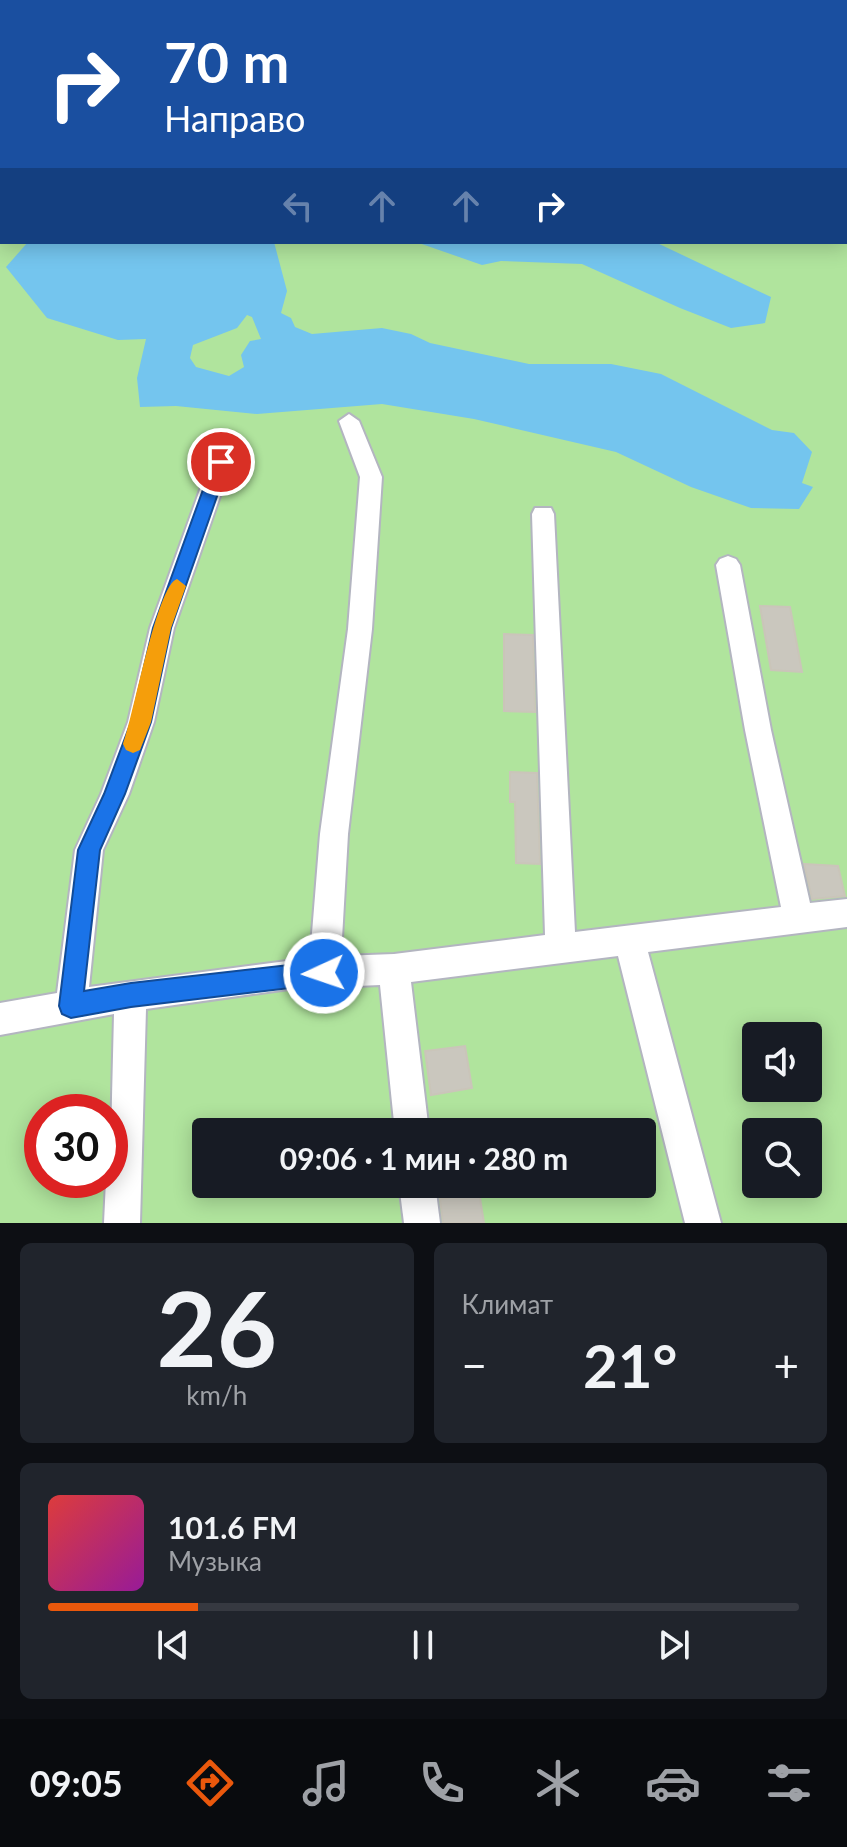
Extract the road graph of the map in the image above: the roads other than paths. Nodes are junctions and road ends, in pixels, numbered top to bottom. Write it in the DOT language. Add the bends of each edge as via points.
graph roads {
  1 [pos="349,421"];
  2 [pos="221,462"];
  3 [pos="543,514"];
  4 [pos="728,565"];
  5 [pos="847,913"];
  6 [pos="799,919"];
  7 [pos="629,940"];
  8 [pos="561,948"];
  9 [pos="394,969"];
  10 [pos="324,973"];
  11 [pos="131,995"];
  12 [pos="71,1006"];
  13 [pos="0,1019"];
  14 [pos="410,1118"];
  15 [pos="419,1198"];
  16 [pos="122,1223"];
  17 [pos="422,1223"];
  18 [pos="703,1223"];
  1 -- 10 [label="street" via="371,477"];
  2 -- 12 [label="street" via="162,628 141,722 89,850"];
  3 -- 8 [label="street"];
  4 -- 6 [label="street"];
  5 -- 6 [label="street"];
  6 -- 7 [label="street"];
  7 -- 8 [label="street"];
  7 -- 18 [label="street"];
  8 -- 9 [label="street"];
  9 -- 10 [label="street"];
  9 -- 14 [label="street"];
  10 -- 11 [label="street"];
  11 -- 12 [label="street"];
  11 -- 16 [label="street"];
  12 -- 13 [label="street"];
  15 -- 17 [label="street"];
}
